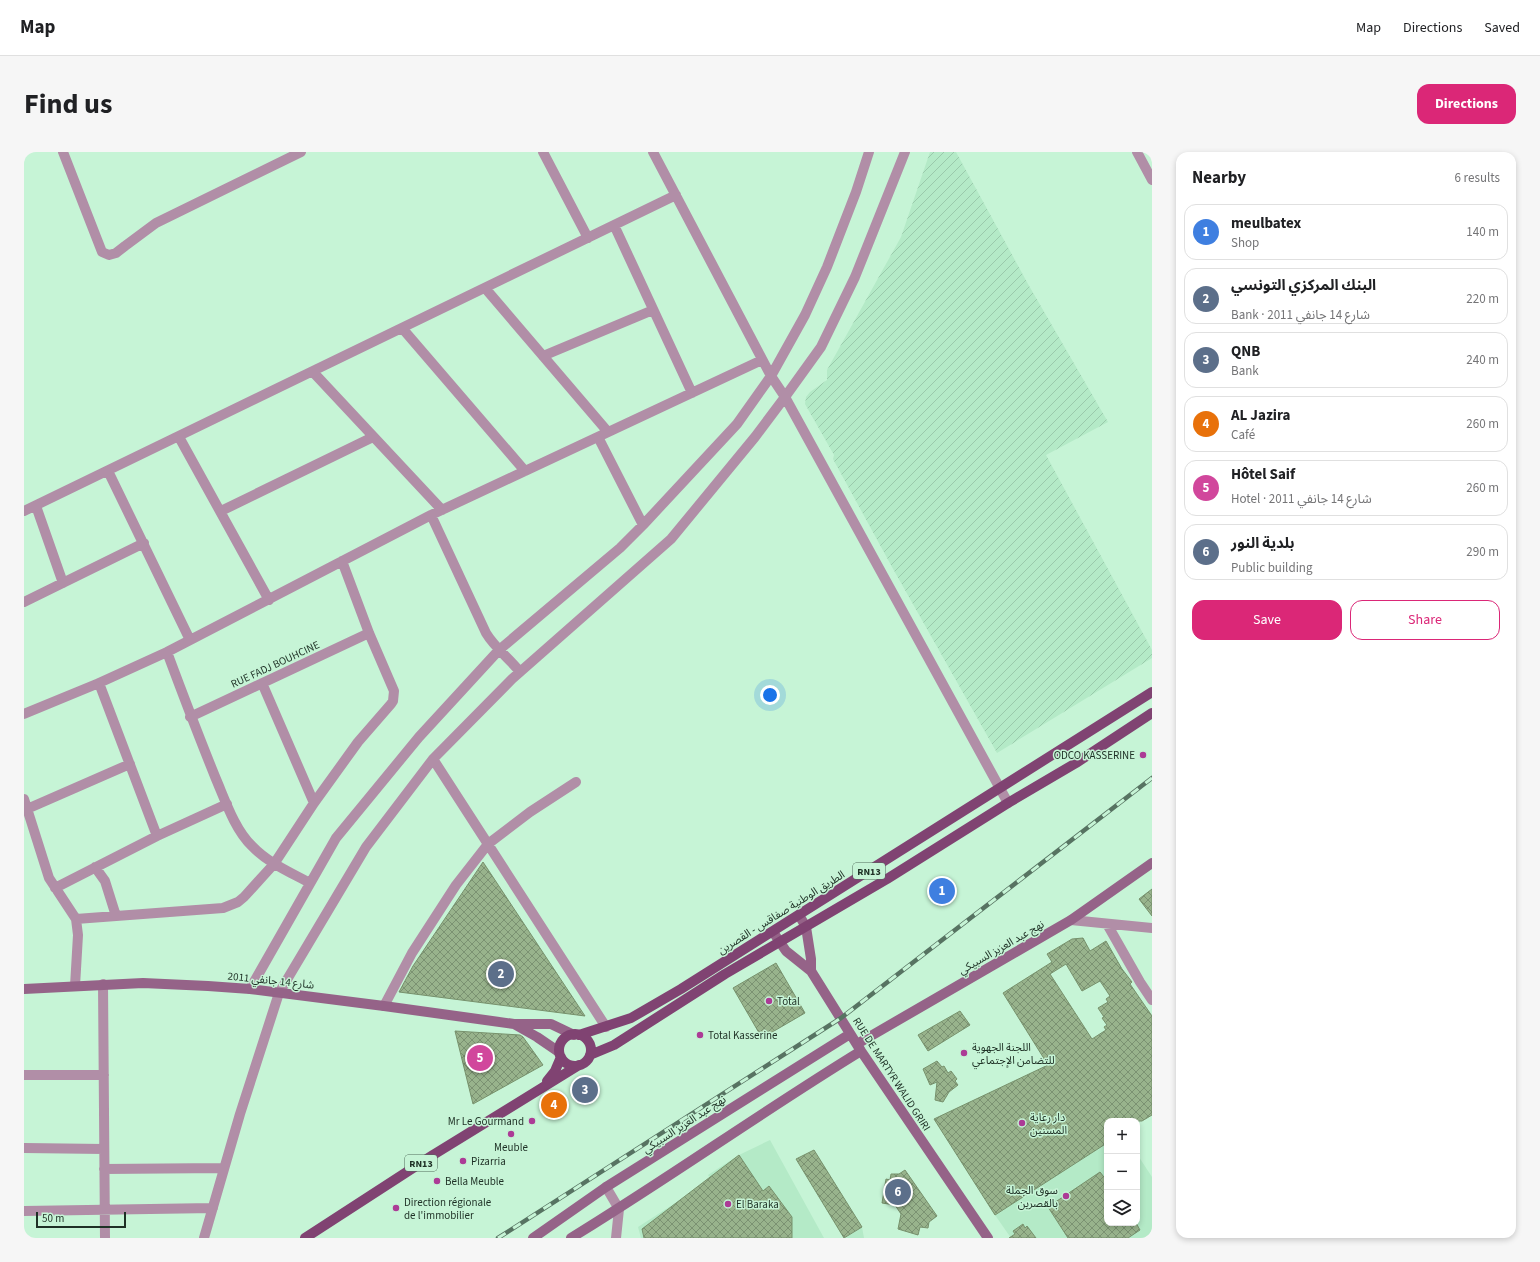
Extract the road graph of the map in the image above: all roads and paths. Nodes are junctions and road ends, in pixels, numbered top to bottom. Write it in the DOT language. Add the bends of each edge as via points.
graph roads {
  1 [pos="63,152"];
  2 [pos="301,152"];
  3 [pos="543,152"];
  4 [pos="653,152"];
  5 [pos="869,152"];
  6 [pos="904,152"];
  7 [pos="1137,152"];
  8 [pos="1152,180"];
  9 [pos="676,195"];
  10 [pos="614,225"];
  11 [pos="588,238"];
  12 [pos="485,288"];
  13 [pos="653,310"];
  14 [pos="402,328"];
  15 [pos="543,356"];
  16 [pos="762,360"];
  17 [pos="313,372"];
  18 [pos="771,376"];
  19 [pos="692,393"];
  20 [pos="785,397"];
  21 [pos="608,432"];
  22 [pos="178,437"];
  23 [pos="373,437"];
  24 [pos="598,437"];
  25 [pos="108,471"];
  26 [pos="525,471"];
  27 [pos="36,506"];
  28 [pos="442,510"];
  29 [pos="24,511"];
  30 [pos="221,511"];
  31 [pos="431,515"];
  32 [pos="643,525"];
  33 [pos="144,543"];
  34 [pos="342,561"];
  35 [pos="63,583"];
  36 [pos="269,600"];
  37 [pos="24,602"];
  38 [pos="369,633"];
  39 [pos="190,640"];
  40 [pos="499,650"];
  41 [pos="167,652"];
  42 [pos="520,672"];
  43 [pos="99,683"];
  44 [pos="262,683"];
  45 [pos="1151,694"];
  46 [pos="1152,713"];
  47 [pos="24,714"];
  48 [pos="190,717"];
  49 [pos="433,759"];
  50 [pos="130,764"];
  51 [pos="576,782"];
  52 [pos="1000,787"];
  53 [pos="24,799"];
  54 [pos="1008,803"];
  55 [pos="227,804"];
  56 [pos="314,804"];
  57 [pos="27,809"];
  58 [pos="157,836"];
  59 [pos="488,844"];
  60 [pos="274,864"];
  61 [pos="1152,864"];
  62 [pos="95,867"];
  63 [pos="310,883"];
  64 [pos="55,888"];
  65 [pos="799,915"];
  66 [pos="116,916"];
  67 [pos="76,919"];
  68 [pos="1071,920"];
  69 [pos="1107,924"];
  70 [pos="806,927"];
  71 [pos="1152,928"];
  72 [pos="772,932"];
  73 [pos="779,943"];
  74 [pos="811,971"];
  75 [pos="103,984"];
  76 [pos="75,986"];
  77 [pos="250,989"];
  78 [pos="24,990"];
  79 [pos="279,993"];
  80 [pos="1152,1000"];
  81 [pos="384,1006"];
  82 [pos="514,1024"];
  83 [pos="606,1026"];
  84 [pos="850,1034"];
  85 [pos="577,1035"];
  86 [pos="859,1048"];
  87 [pos="560,1055"];
  88 [pos="590,1055"];
  89 [pos="579,1065"];
  90 [pos="24,1075"];
  91 [pos="104,1075"];
  92 [pos="539,1089"];
  93 [pos="24,1148"];
  94 [pos="104,1149"];
  95 [pos="224,1168"];
  96 [pos="104,1169"];
  97 [pos="606,1188"];
  98 [pos="213,1208"];
  99 [pos="619,1209"];
  100 [pos="104,1210"];
  101 [pos="24,1211"];
  102 [pos="105,1238"];
  103 [pos="204,1238"];
  104 [pos="305,1238"];
  105 [pos="533,1238"];
  106 [pos="571,1238"];
  107 [pos="616,1238"];
  108 [pos="988,1238"];
  1 -- 2 [label="street" via="102,252 109,255 116,253 156,223"];
  3 -- 11 [label="street"];
  4 -- 9 [label="street"];
  5 -- 18 [label="street" via="827,267 805,315"];
  6 -- 20 [label="street" via="855,277 821,347"];
  7 -- 8 [label="street"];
  9 -- 10 [label="street"];
  9 -- 16 [label="street"];
  10 -- 11 [label="street"];
  10 -- 13 [label="street"];
  11 -- 12 [label="street"];
  12 -- 14 [label="street"];
  12 -- 15 [label="street"];
  13 -- 15 [label="street"];
  13 -- 19 [label="street"];
  14 -- 17 [label="street"];
  14 -- 26 [label="street"];
  15 -- 21 [label="street"];
  16 -- 18 [label="street"];
  16 -- 19 [label="street"];
  17 -- 22 [label="street"];
  17 -- 23 [label="street"];
  18 -- 20 [label="street"];
  18 -- 32 [label="street" via="737,424"];
  19 -- 21 [label="street"];
  20 -- 42 [label="street" via="671,538"];
  20 -- 52 [label="street"];
  21 -- 24 [label="street"];
  22 -- 25 [label="street"];
  22 -- 30 [label="street"];
  23 -- 28 [label="street"];
  23 -- 30 [label="street"];
  24 -- 26 [label="street"];
  24 -- 32 [label="street"];
  25 -- 27 [label="street"];
  25 -- 33 [label="street"];
  26 -- 28 [label="street"];
  27 -- 29 [label="street"];
  27 -- 35 [label="street"];
  28 -- 31 [label="street"];
  30 -- 36 [label="street"];
  31 -- 34 [label="street"];
  31 -- 40 [label="street" via="486,633"];
  32 -- 40 [label="street" via="620,548"];
  33 -- 35 [label="street"];
  33 -- 39 [label="street"];
  34 -- 36 [label="street"];
  34 -- 38 [label="street"];
  35 -- 37 [label="street"];
  36 -- 39 [label="street"];
  38 -- 44 [label="street, RUE FADJ BOUHCINE"];
  38 -- 56 [label="street" via="394,691 393,701 358,742"];
  39 -- 41 [label="street"];
  40 -- 42 [label="street"];
  40 -- 63 [label="street" via="419,737 336,838"];
  41 -- 43 [label="street"];
  41 -- 48 [label="street"];
  42 -- 49 [label="street"];
  43 -- 47 [label="street"];
  43 -- 50 [label="street"];
  44 -- 48 [label="street, RUE FADJ BOUHCINE"];
  44 -- 56 [label="street"];
  45 -- 52 [label="main road, الطريق الوطنية صفاقس - القصرين / RN13"];
  46 -- 54 [label="main road, RN13" via="1076,763"];
  48 -- 55 [label="street"];
  49 -- 59 [label="street"];
  49 -- 79 [label="street" via="366,847"];
  50 -- 57 [label="street"];
  50 -- 58 [label="street"];
  51 -- 59 [label="street"];
  52 -- 54 [label="street"];
  52 -- 65 [label="main road, الطريق الوطنية صفاقس - القصرين / RN13"];
  53 -- 57 [label="street"];
  54 -- 70 [label="main road, RN13"];
  55 -- 58 [label="street"];
  55 -- 60 [label="street" via="241,832 251,845"];
  56 -- 60 [label="street"];
  57 -- 64 [label="street" via="44,866"];
  58 -- 62 [label="street"];
  59 -- 81 [label="street" via="456,885 412,953"];
  59 -- 83 [label="street"];
  60 -- 63 [label="street"];
  60 -- 66 [label="street" via="244,897 231,906"];
  61 -- 68 [label="street, نهج عبد العزيز السبيكي"];
  62 -- 64 [label="street"];
  62 -- 66 [label="street" via="105,881"];
  63 -- 77 [label="street"];
  64 -- 67 [label="street"];
  65 -- 70 [label="street, RUE DE MARTYR WALID GRIRI"];
  65 -- 72 [label="main road, الطريق الوطنية صفاقس - القصرين / RN13"];
  66 -- 67 [label="street"];
  67 -- 76 [label="street" via="78,935"];
  68 -- 69 [label="street"];
  68 -- 86 [label="street, نهج عبد العزيز السبيكي"];
  69 -- 71 [label="street"];
  69 -- 80 [label="street"];
  70 -- 73 [label="main road, RN13"];
  70 -- 74 [label="street, RUE DE MARTYR WALID GRIRI"];
  72 -- 73 [label="street"];
  72 -- 83 [label="main road, الطريق الوطنية صفاقس - القصرين / RN13" via="631,1018"];
  73 -- 74 [label="street"];
  73 -- 88 [label="main road, RN13" via="614,1045"];
  74 -- 84 [label="street, RUE DE MARTYR WALID GRIRI"];
  75 -- 76 [label="street, شارع 14 جانفي 2011"];
  75 -- 77 [label="street, شارع 14 جانفي 2011" via="143,983"];
  75 -- 91 [label="street"];
  76 -- 78 [label="street, شارع 14 جانفي 2011"];
  77 -- 79 [label="street, شارع 14 جانفي 2011"];
  79 -- 81 [label="street, شارع 14 جانفي 2011"];
  79 -- 95 [label="street"];
  81 -- 82 [label="street, شارع 14 جانفي 2011"];
  82 -- 85 [label="street, شارع 14 جانفي 2011" via="551,1024"];
  82 -- 87 [label="street, شارع 14 جانفي 2011" via="537,1036"];
  83 -- 85 [label="main road, الطريق الوطنية صفاقس - القصرين / RN13"];
  84 -- 86 [label="street, RUE DE MARTYR WALID GRIRI"];
  84 -- 97 [label="street, نهج عبد العزيز السبيكي"];
  85 -- 87 [label="main road, RN13" via="565,1038 560,1047"];
  85 -- 88 [label="main road" via="588,1040"];
  86 -- 99 [label="street, نهج عبد العزيز السبيكي"];
  86 -- 108 [label="street, RUE DE MARTYR WALID GRIRI"];
  87 -- 89 [label="main road" via="568,1064"];
  87 -- 92 [label="main road, RN13" via="555,1071"];
  88 -- 89 [label="main road, RN13"];
  89 -- 92 [label="main road, RN13"];
  90 -- 91 [label="street"];
  91 -- 94 [label="street"];
  92 -- 104 [label="main road, RN13"];
  93 -- 94 [label="street"];
  94 -- 96 [label="street"];
  95 -- 96 [label="street"];
  95 -- 98 [label="street"];
  96 -- 100 [label="street"];
  97 -- 99 [label="street"];
  97 -- 105 [label="street, نهج عبد العزيز السبيكي"];
  98 -- 100 [label="street"];
  98 -- 103 [label="street"];
  99 -- 106 [label="street, نهج عبد العزيز السبيكي"];
  99 -- 107 [label="street"];
  100 -- 101 [label="street"];
  100 -- 102 [label="street"];
}
